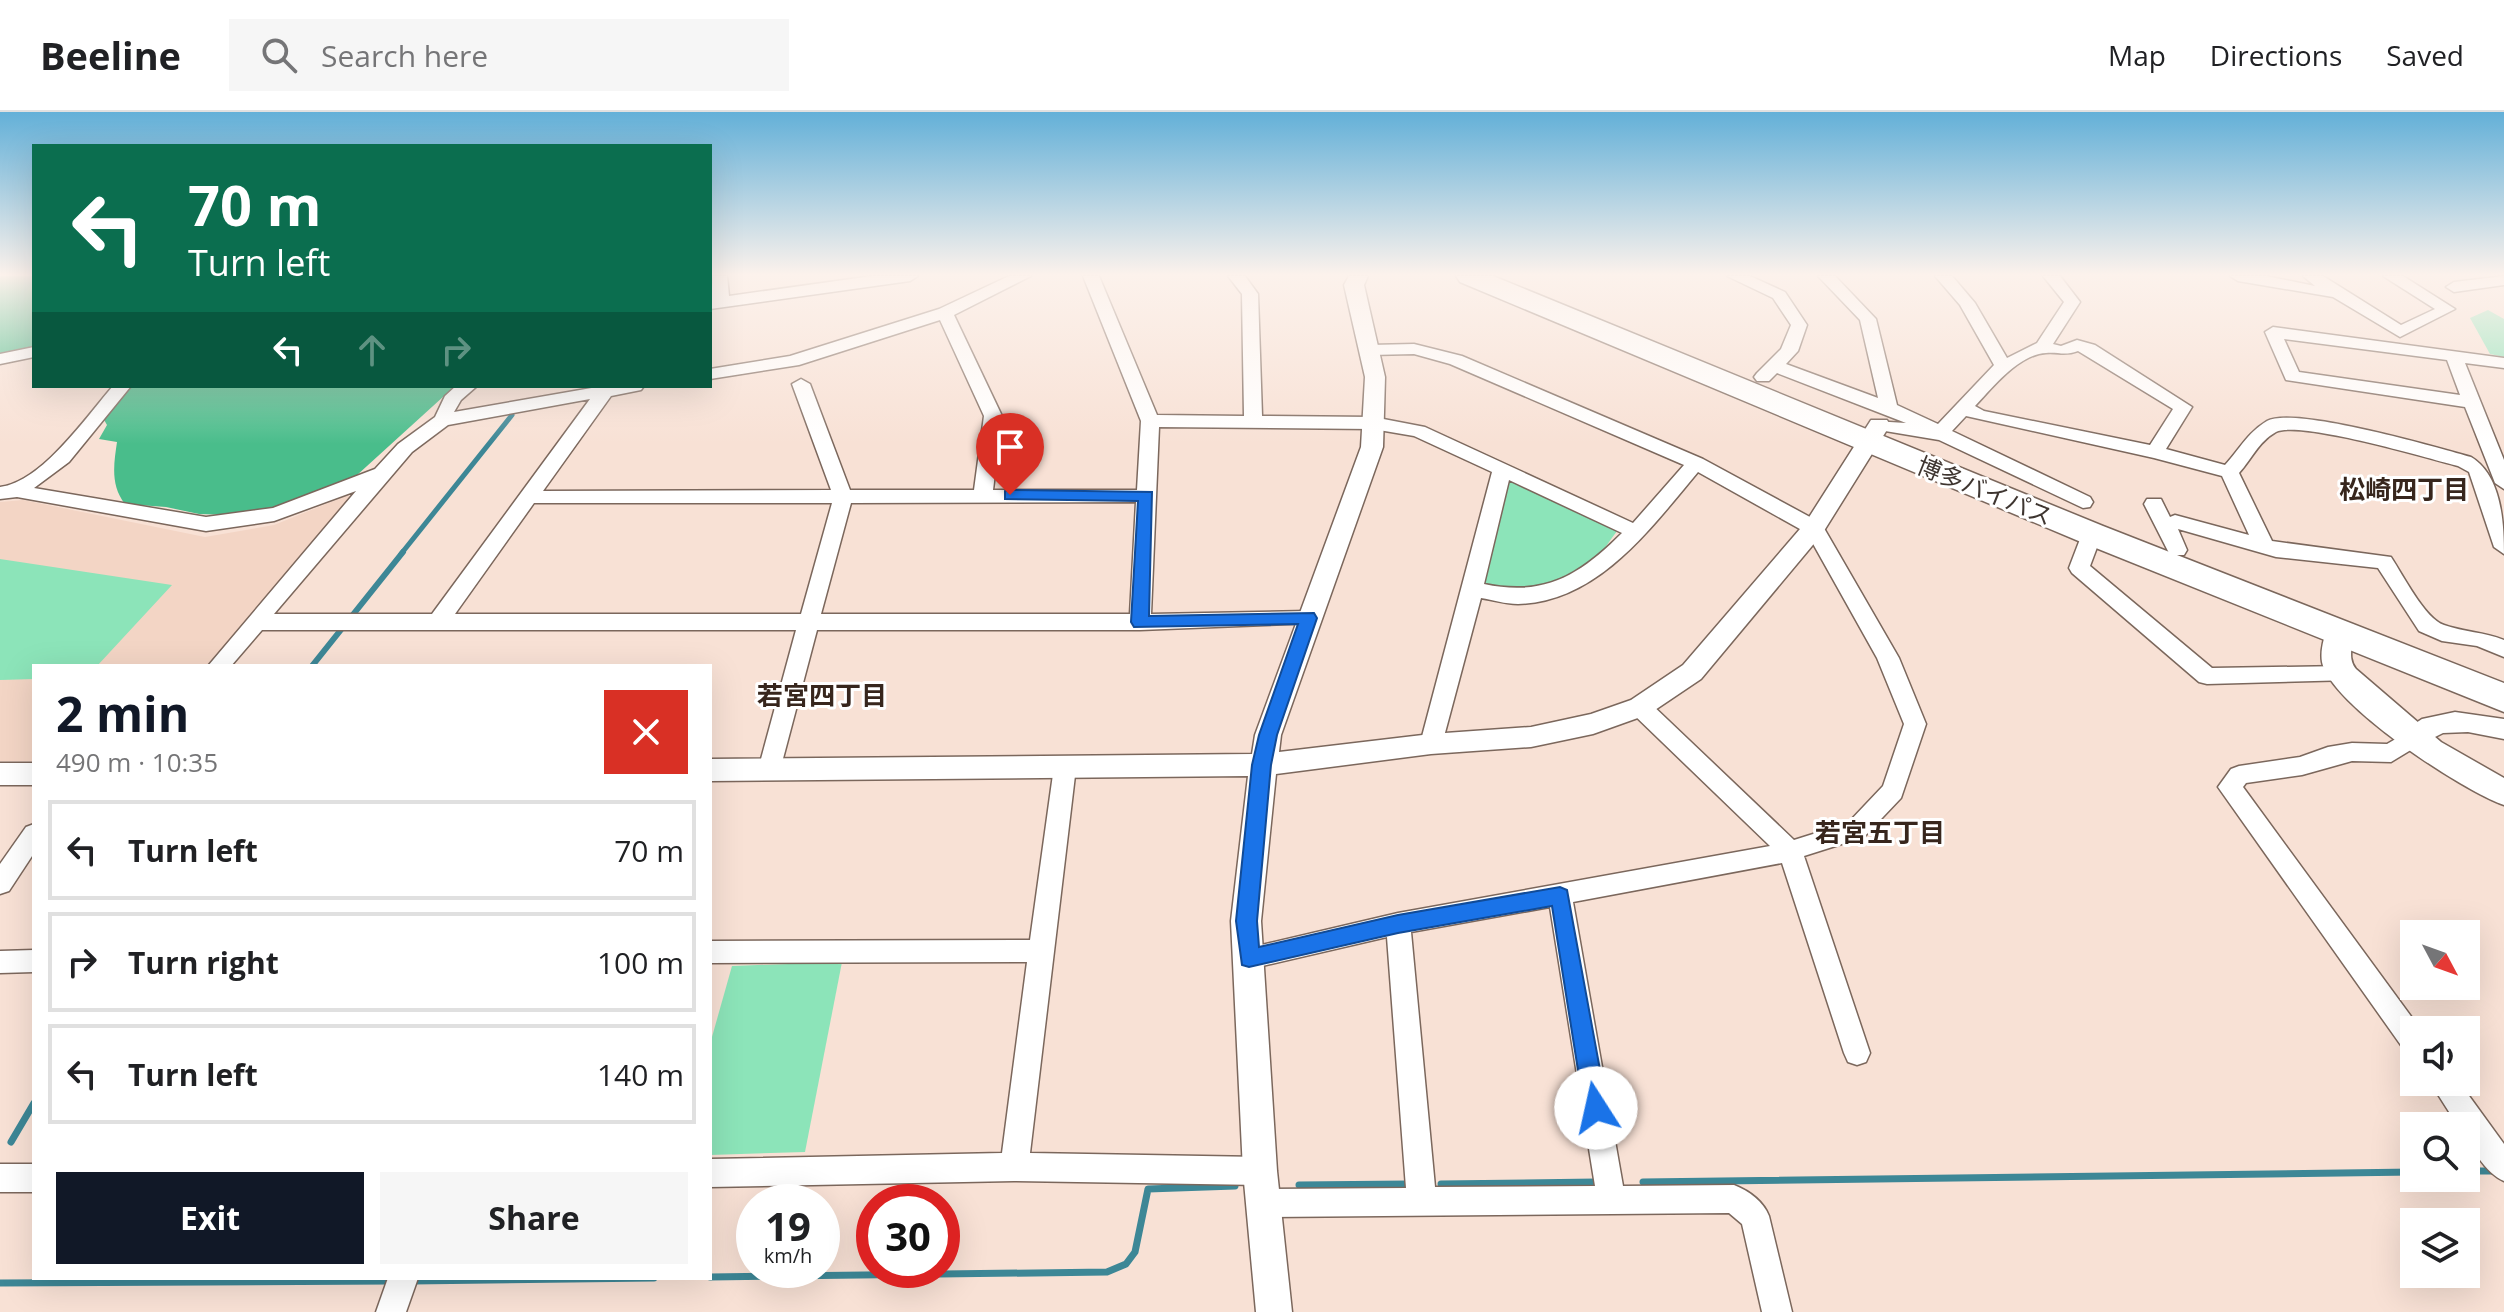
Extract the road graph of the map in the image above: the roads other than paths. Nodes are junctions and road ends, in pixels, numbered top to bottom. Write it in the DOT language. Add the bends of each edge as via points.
graph roads {
  1 [pos="885,332"];
  2 [pos="954,332"];
  3 [pos="1114,332"];
  4 [pos="1251,332"];
  5 [pos="1366,332"];
  6 [pos="1623,332"];
  7 [pos="1665,332"];
  8 [pos="1796,332"];
  9 [pos="1869,332"];
  10 [pos="1984,332"];
  11 [pos="2053,332"];
  12 [pos="2391,332"];
  13 [pos="2414,332"];
  14 [pos="2402,340"];
  15 [pos="2043,347"];
  16 [pos="1370,350"];
  17 [pos="32,352"];
  18 [pos="2453,355"];
  19 [pos="0,359"];
  20 [pos="2504,363"];
  21 [pos="2003,366"];
  22 [pos="1769,371"];
  23 [pos="712,374"];
  24 [pos="801,384"];
  25 [pos="120,388"];
  26 [pos="465,388"];
  27 [pos="623,388"];
  28 [pos="605,391"];
  29 [pos="2471,402"];
  30 [pos="1964,408"];
  31 [pos="443,420"];
  32 [pos="1150,421"];
  33 [pos="1253,423"];
  34 [pos="1373,423"];
  35 [pos="1879,425"];
  36 [pos="1939,434"];
  37 [pos="2155,452"];
  38 [pos="1696,463"];
  39 [pos="1502,469"];
  40 [pos="2229,472"];
  41 [pos="382,473"];
  42 [pos="2504,483"];
  43 [pos="9,492"];
  44 [pos="983,495"];
  45 [pos="843,496"];
  46 [pos="1146,496"];
  47 [pos="531,497"];
  48 [pos="2154,504"];
  49 [pos="2087,518"];
  50 [pos="1814,528"];
  51 [pos="1634,531"];
  52 [pos="2171,539"];
  53 [pos="2264,546"];
  54 [pos="2504,547"];
  55 [pos="1473,589"];
  56 [pos="1308,618"];
  57 [pos="810,620"];
  58 [pos="258,622"];
  59 [pos="438,622"];
  60 [pos="1140,622"];
  61 [pos="2339,633"];
  62 [pos="2504,638"];
  63 [pos="2481,639"];
  64 [pos="2504,649"];
  65 [pos="221,664"];
  66 [pos="2344,674"];
  67 [pos="2504,674"];
  68 [pos="2504,698"];
  69 [pos="1640,707"];
  70 [pos="2504,729"];
  71 [pos="2411,739"];
  72 [pos="1431,744"];
  73 [pos="1262,765"];
  74 [pos="1065,767"];
  75 [pos="712,770"];
  76 [pos="769,770"];
  77 [pos="0,774"];
  78 [pos="32,774"];
  79 [pos="2504,792"];
  80 [pos="32,837"];
  81 [pos="1790,851"];
  82 [pos="0,884"];
  83 [pos="1560,896"];
  84 [pos="1398,924"];
  85 [pos="1041,951"];
  86 [pos="712,952"];
  87 [pos="1249,958"];
  88 [pos="32,961"];
  89 [pos="0,962"];
  90 [pos="2400,1023"];
  91 [pos="1857,1053"];
  92 [pos="2453,1096"];
  93 [pos="1014,1167"];
  94 [pos="2504,1167"];
  95 [pos="1260,1171"];
  96 [pos="712,1173"];
  97 [pos="0,1178"];
  98 [pos="32,1178"];
  99 [pos="1611,1199"];
  100 [pos="1263,1203"];
  101 [pos="1422,1204"];
  102 [pos="402,1280"];
  103 [pos="391,1312"];
  104 [pos="1274,1312"];
  105 [pos="1777,1312"];
  1 -- 23 [label="street" via="793,361"];
  2 -- 44 [label="street" via="993,416"];
  3 -- 32 [label="street"];
  4 -- 33 [label="street"];
  5 -- 16 [label="street"];
  6 -- 35 [label="highway, 博多バイパス"];
  7 -- 22 [label="highway, 博多バイパス"];
  8 -- 22 [label="street" via="1789,351"];
  9 -- 35 [label="street"];
  10 -- 21 [label="street"];
  11 -- 15 [label="street"];
  12 -- 14 [label="street"];
  13 -- 14 [label="street"];
  14 -- 18 [label="street"];
  14 -- 29 [label="street" via="2273,332 2292,376"];
  15 -- 21 [label="street"];
  15 -- 37 [label="street" via="2089,349 2183,407"];
  16 -- 34 [label="street"];
  16 -- 38 [label="street" via="1414,349 1456,360"];
  17 -- 19 [label="street"];
  18 -- 20 [label="street"];
  18 -- 29 [label="street"];
  21 -- 30 [label="street"];
  22 -- 35 [label="highway, 博多バイパス"];
  24 -- 45 [label="street"];
  25 -- 43 [label="street" via="62,458"];
  26 -- 31 [label="street" via="446,407"];
  27 -- 28 [label="street"];
  28 -- 31 [label="street"];
  28 -- 47 [label="street"];
  29 -- 42 [label="street"];
  30 -- 36 [label="street"];
  30 -- 37 [label="street" via="1979,416"];
  31 -- 41 [label="street"];
  32 -- 33 [label="street"];
  32 -- 46 [label="street"];
  33 -- 34 [label="street"];
  34 -- 39 [label="street" via="1419,431"];
  34 -- 56 [label="street" via="1372,447 1357,494"];
  35 -- 36 [label="street"];
  35 -- 49 [label="highway, 博多バイパス"];
  35 -- 50 [label="street"];
  35 -- 52 [label="highway, 博多バイパス"];
  36 -- 49 [label="street"];
  37 -- 40 [label="street"];
  38 -- 50 [label="street"];
  38 -- 51 [label="street"];
  39 -- 51 [label="street"];
  39 -- 55 [label="street"];
  40 -- 53 [label="street"];
  40 -- 54 [label="street" via="2250,442 2275,424 2324,427 2464,461 2477,469"];
  41 -- 43 [label="street" via="286,513 206,524"];
  41 -- 58 [label="street"];
  44 -- 45 [label="street"];
  44 -- 46 [label="street"];
  45 -- 47 [label="street"];
  45 -- 57 [label="street"];
  46 -- 60 [label="street"];
  47 -- 59 [label="street"];
  48 -- 52 [label="street"];
  49 -- 61 [label="highway, 博多バイパス"];
  49 -- 66 [label="street" via="2079,568 2207,676"];
  50 -- 69 [label="street" via="1692,672"];
  50 -- 81 [label="street" via="1888,658 1915,724 1893,791 1856,830"];
  51 -- 55 [label="street" via="1589,575 1551,592 1518,597"];
  52 -- 53 [label="street" via="2175,522"];
  52 -- 67 [label="highway, 博多バイパス"];
  53 -- 63 [label="street" via="2384,562 2426,626"];
  55 -- 72 [label="street"];
  56 -- 60 [label="street"];
  56 -- 73 [label="street"];
  57 -- 59 [label="street"];
  57 -- 60 [label="street"];
  57 -- 76 [label="street"];
  58 -- 59 [label="street"];
  58 -- 65 [label="street"];
  61 -- 66 [label="main road" via="2335,660"];
  61 -- 68 [label="highway, 博多バイパス"];
  62 -- 63 [label="street"];
  63 -- 64 [label="street"];
  66 -- 71 [label="main road"];
  69 -- 72 [label="street" via="1531,737"];
  69 -- 81 [label="street"];
  70 -- 71 [label="street" via="2451,720"];
  71 -- 79 [label="main road"];
  71 -- 90 [label="street" via="2391,753 2352,752 2239,775 2230,787"];
  72 -- 73 [label="street"];
  73 -- 74 [label="street"];
  73 -- 87 [label="street" via="1246,921"];
  74 -- 76 [label="street"];
  74 -- 85 [label="street"];
  75 -- 76 [label="street"];
  77 -- 78 [label="street"];
  80 -- 82 [label="street"];
  81 -- 83 [label="street"];
  81 -- 91 [label="street"];
  83 -- 84 [label="street"];
  83 -- 99 [label="street"];
  84 -- 87 [label="street"];
  84 -- 101 [label="street"];
  85 -- 86 [label="street"];
  85 -- 93 [label="street"];
  87 -- 95 [label="street"];
  88 -- 89 [label="street"];
  92 -- 94 [label="street"];
  93 -- 95 [label="street"];
  93 -- 96 [label="street"];
  95 -- 100 [label="street"];
  97 -- 98 [label="street"];
  99 -- 101 [label="street"];
  99 -- 105 [label="street" via="1734,1199 1755,1216"];
  100 -- 101 [label="street"];
  100 -- 104 [label="street"];
  102 -- 103 [label="street"];
}
